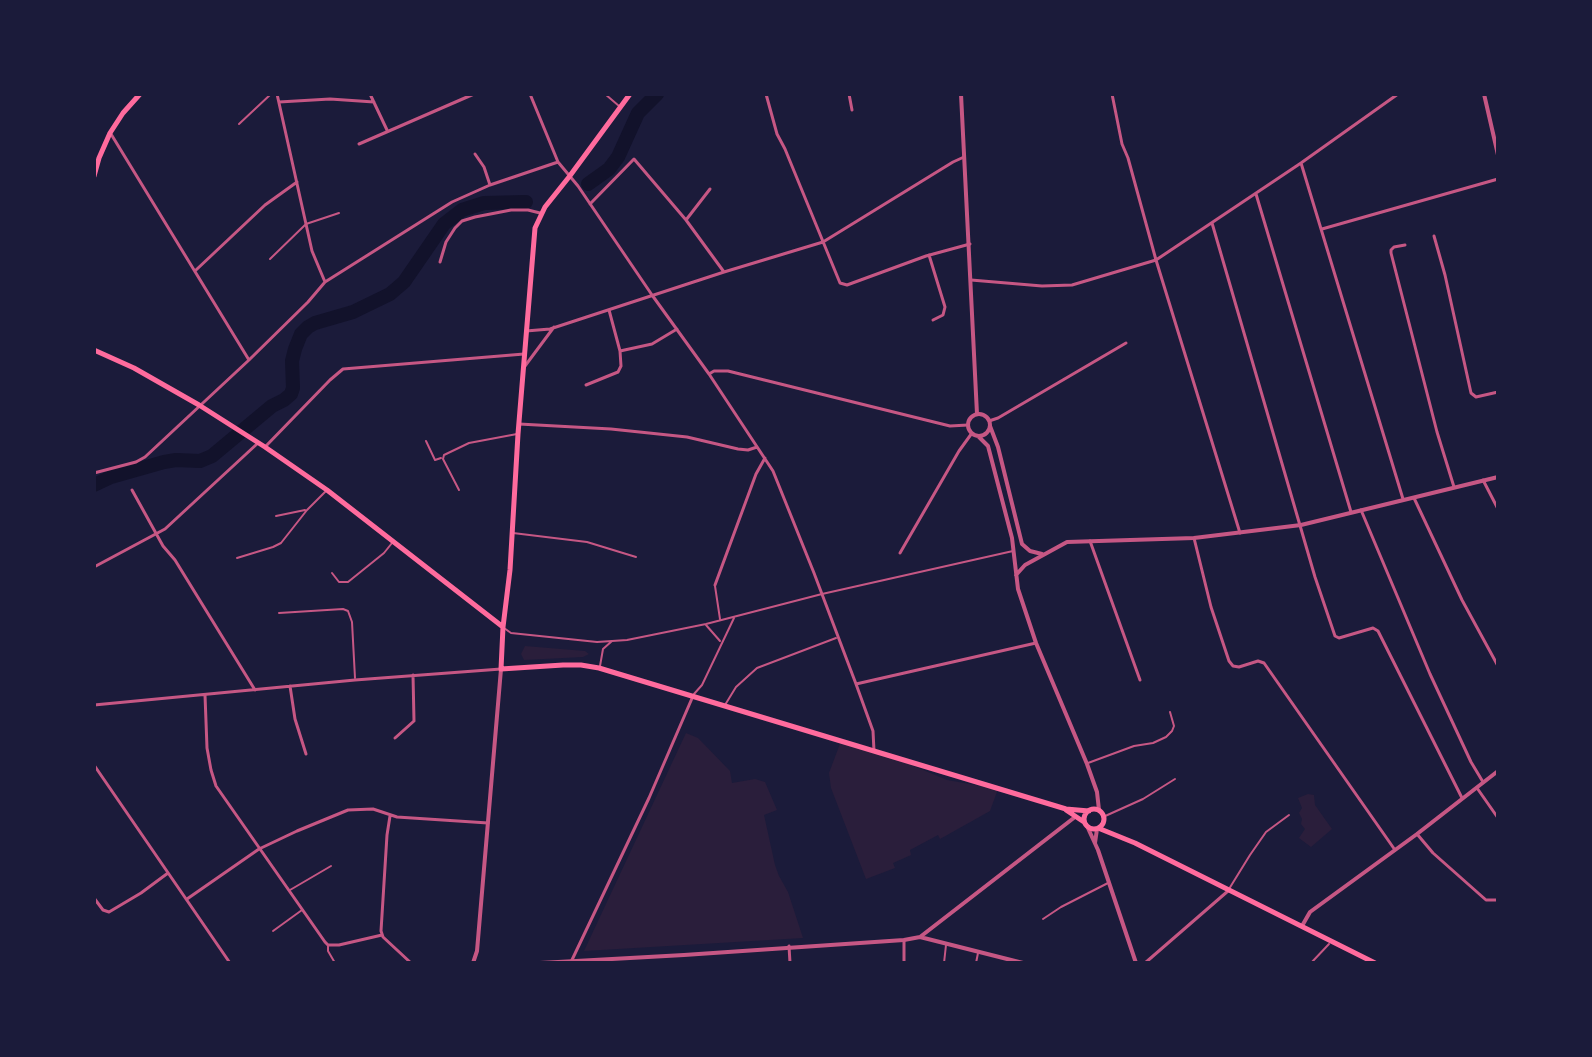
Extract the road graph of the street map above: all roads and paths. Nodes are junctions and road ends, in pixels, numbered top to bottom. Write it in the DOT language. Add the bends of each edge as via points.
graph roads {
  1 [pos="140,94"];
  2 [pos="271,94"];
  3 [pos="277,94"];
  4 [pos="370,94"];
  5 [pos="474,94"];
  6 [pos="530,94"];
  7 [pos="605,94"];
  8 [pos="630,94"];
  9 [pos="766,94"];
  10 [pos="849,94"];
  11 [pos="961,94"];
  12 [pos="1112,94"];
  13 [pos="1398,94"];
  14 [pos="1484,94"];
  15 [pos="279,102"];
  16 [pos="374,102"];
  17 [pos="620,107"];
  18 [pos="852,110"];
  19 [pos="239,124"];
  20 [pos="387,130"];
  21 [pos="110,133"];
  22 [pos="359,144"];
  23 [pos="475,154"];
  24 [pos="1498,155"];
  25 [pos="964,157"];
  26 [pos="97,158"];
  27 [pos="558,162"];
  28 [pos="1301,163"];
  29 [pos="94,176"];
  30 [pos="569,177"];
  31 [pos="1498,179"];
  32 [pos="297,182"];
  33 [pos="490,185"];
  34 [pos="710,189"];
  35 [pos="1256,192"];
  36 [pos="590,204"];
  37 [pos="339,213"];
  38 [pos="540,213"];
  39 [pos="686,220"];
  40 [pos="1212,223"];
  41 [pos="306,224"];
  42 [pos="1322,229"];
  43 [pos="1434,236"];
  44 [pos="823,242"];
  45 [pos="970,244"];
  46 [pos="1405,245"];
  47 [pos="929,255"];
  48 [pos="270,259"];
  49 [pos="1156,260"];
  50 [pos="440,262"];
  51 [pos="196,270"];
  52 [pos="724,272"];
  53 [pos="971,280"];
  54 [pos="325,282"];
  55 [pos="652,295"];
  56 [pos="609,310"];
  57 [pos="933,320"];
  58 [pos="554,327"];
  59 [pos="677,329"];
  60 [pos="526,331"];
  61 [pos="1126,343"];
  62 [pos="94,350"];
  63 [pos="620,351"];
  64 [pos="524,354"];
  65 [pos="249,360"];
  66 [pos="523,368"];
  67 [pos="709,374"];
  68 [pos="586,385"];
  69 [pos="1498,392"];
  70 [pos="199,405"];
  71 [pos="977,414"];
  72 [pos="990,423"];
  73 [pos="519,424"];
  74 [pos="968,425"];
  75 [pos="518,434"];
  76 [pos="975,435"];
  77 [pos="426,441"];
  78 [pos="258,443"];
  79 [pos="265,447"];
  80 [pos="758,447"];
  81 [pos="443,457"];
  82 [pos="765,458"];
  83 [pos="94,473"];
  84 [pos="1498,477"];
  85 [pos="1483,480"];
  86 [pos="1454,487"];
  87 [pos="132,490"];
  88 [pos="327,490"];
  89 [pos="459,490"];
  90 [pos="1413,497"];
  91 [pos="1403,499"];
  92 [pos="1498,509"];
  93 [pos="307,510"];
  94 [pos="1361,510"];
  95 [pos="1351,512"];
  96 [pos="276,516"];
  97 [pos="1301,525"];
  98 [pos="512,533"];
  99 [pos="1240,533"];
  100 [pos="157,535"];
  101 [pos="1194,538"];
  102 [pos="1089,540"];
  103 [pos="393,542"];
  104 [pos="1014,551"];
  105 [pos="900,553"];
  106 [pos="1044,554"];
  107 [pos="636,557"];
  108 [pos="237,558"];
  109 [pos="94,567"];
  110 [pos="332,573"];
  111 [pos="1016,575"];
  112 [pos="715,585"];
  113 [pos="822,594"];
  114 [pos="279,613"];
  115 [pos="734,617"];
  116 [pos="720,621"];
  117 [pos="706,624"];
  118 [pos="503,627"];
  119 [pos="838,638"];
  120 [pos="613,641"];
  121 [pos="597,642"];
  122 [pos="721,642"];
  123 [pos="1036,643"];
  124 [pos="603,649"];
  125 [pos="1498,666"];
  126 [pos="599,668"];
  127 [pos="501,669"];
  128 [pos="413,675"];
  129 [pos="355,680"];
  130 [pos="1140,680"];
  131 [pos="856,684"];
  132 [pos="290,686"];
  133 [pos="255,690"];
  134 [pos="205,695"];
  135 [pos="693,696"];
  136 [pos="94,705"];
  137 [pos="725,706"];
  138 [pos="1170,712"];
  139 [pos="395,738"];
  140 [pos="874,751"];
  141 [pos="306,754"];
  142 [pos="1087,764"];
  143 [pos="94,765"];
  144 [pos="1498,771"];
  145 [pos="1175,779"];
  146 [pos="1483,782"];
  147 [pos="1477,788"];
  148 [pos="1463,799"];
  149 [pos="1066,809"];
  150 [pos="1099,810"];
  151 [pos="1089,811"];
  152 [pos="391,815"];
  153 [pos="1289,815"];
  154 [pos="1075,817"];
  155 [pos="1104,818"];
  156 [pos="1498,818"];
  157 [pos="488,823"];
  158 [pos="1086,824"];
  159 [pos="1098,828"];
  160 [pos="1112,832"];
  161 [pos="1417,834"];
  162 [pos="1095,843"];
  163 [pos="259,849"];
  164 [pos="1395,850"];
  165 [pos="331,866"];
  166 [pos="168,873"];
  167 [pos="1109,882"];
  168 [pos="289,891"];
  169 [pos="1228,891"];
  170 [pos="94,898"];
  171 [pos="187,899"];
  172 [pos="1498,900"];
  173 [pos="303,909"];
  174 [pos="1043,919"];
  175 [pos="1302,926"];
  176 [pos="273,931"];
  177 [pos="382,935"];
  178 [pos="920,937"];
  179 [pos="904,940"];
  180 [pos="1331,942"];
  181 [pos="946,944"];
  182 [pos="328,945"];
  183 [pos="789,946"];
  184 [pos="978,953"];
  185 [pos="684,955"];
  186 [pos="571,962"];
  187 [pos="230,963"];
  188 [pos="335,963"];
  189 [pos="411,963"];
  190 [pos="473,963"];
  191 [pos="540,963"];
  192 [pos="684,963"];
  193 [pos="790,963"];
  194 [pos="904,963"];
  195 [pos="944,963"];
  196 [pos="976,963"];
  197 [pos="1023,963"];
  198 [pos="1136,963"];
  199 [pos="1145,963"];
  200 [pos="1311,963"];
  201 [pos="1375,963"];
  1 -- 21 [label="main road"];
  2 -- 19 [label="street"];
  3 -- 15 [label="street"];
  4 -- 16 [label="street"];
  5 -- 20 [label="street"];
  6 -- 27 [label="street"];
  7 -- 17 [label="street"];
  8 -- 17 [label="main road"];
  9 -- 44 [label="street" via="777,134"];
  10 -- 18 [label="street"];
  11 -- 25 [label="street"];
  12 -- 49 [label="street"];
  13 -- 28 [label="street"];
  14 -- 24 [label="street"];
  15 -- 16 [label="street"];
  15 -- 32 [label="street"];
  16 -- 20 [label="street"];
  17 -- 30 [label="main road"];
  20 -- 22 [label="street"];
  21 -- 26 [label="main road"];
  21 -- 51 [label="street"];
  23 -- 33 [label="street"];
  25 -- 44 [label="street"];
  25 -- 45 [label="street"];
  26 -- 29 [label="main road"];
  27 -- 30 [label="street"];
  27 -- 33 [label="street"];
  28 -- 35 [label="street"];
  28 -- 42 [label="street"];
  30 -- 36 [label="street"];
  30 -- 38 [label="main road"];
  31 -- 42 [label="street"];
  32 -- 41 [label="street"];
  32 -- 51 [label="street"];
  33 -- 54 [label="street" via="452,202"];
  34 -- 39 [label="street"];
  35 -- 40 [label="street"];
  35 -- 95 [label="street"];
  36 -- 39 [label="street" via="634,159"];
  36 -- 55 [label="street"];
  37 -- 41 [label="street"];
  38 -- 50 [label="street" via="521,209 462,221 446,242"];
  38 -- 60 [label="main road" via="533,237"];
  39 -- 52 [label="street"];
  40 -- 49 [label="street"];
  40 -- 97 [label="street"];
  41 -- 48 [label="street"];
  41 -- 54 [label="street"];
  42 -- 91 [label="street"];
  43 -- 69 [label="street" via="1471,393 1476,397"];
  44 -- 47 [label="street" via="843,285"];
  44 -- 52 [label="street"];
  45 -- 47 [label="street"];
  45 -- 53 [label="street"];
  46 -- 86 [label="street" via="1391,253"];
  47 -- 57 [label="street" via="945,307"];
  49 -- 53 [label="street" via="1072,285"];
  49 -- 99 [label="street"];
  51 -- 65 [label="street"];
  52 -- 55 [label="street"];
  53 -- 71 [label="street"];
  54 -- 65 [label="street"];
  55 -- 56 [label="street"];
  55 -- 59 [label="street"];
  56 -- 58 [label="street"];
  56 -- 63 [label="street"];
  58 -- 60 [label="street"];
  58 -- 66 [label="street"];
  59 -- 63 [label="street" via="652,344"];
  59 -- 67 [label="street"];
  60 -- 64 [label="main road"];
  61 -- 72 [label="street"];
  62 -- 70 [label="main road"];
  63 -- 68 [label="street" via="620,370"];
  64 -- 66 [label="main road"];
  64 -- 79 [label="street" via="343,369"];
  65 -- 70 [label="street"];
  66 -- 73 [label="main road"];
  67 -- 74 [label="street" via="728,371 950,426"];
  67 -- 80 [label="street"];
  70 -- 78 [label="main road"];
  70 -- 83 [label="street" via="145,457"];
  71 -- 72 [label="street"];
  71 -- 74 [label="street"];
  72 -- 76 [label="street" via="987,433"];
  72 -- 106 [label="street" via="1022,544"];
  73 -- 75 [label="main road"];
  73 -- 80 [label="street"];
  74 -- 76 [label="street"];
  75 -- 81 [label="street" via="460,446"];
  75 -- 98 [label="main road"];
  76 -- 104 [label="street" via="988,446"];
  76 -- 105 [label="street" via="959,451"];
  77 -- 81 [label="street" via="435,460"];
  78 -- 79 [label="main road"];
  78 -- 100 [label="street"];
  79 -- 88 [label="main road"];
  80 -- 82 [label="street"];
  81 -- 89 [label="street"];
  82 -- 112 [label="street"];
  82 -- 113 [label="street"];
  84 -- 85 [label="street"];
  85 -- 86 [label="street"];
  85 -- 92 [label="street"];
  86 -- 90 [label="street"];
  87 -- 100 [label="street"];
  88 -- 93 [label="street"];
  88 -- 103 [label="main road"];
  90 -- 91 [label="street"];
  90 -- 125 [label="street"];
  91 -- 94 [label="street"];
  93 -- 96 [label="street"];
  93 -- 108 [label="street" via="273,547"];
  94 -- 95 [label="street"];
  94 -- 146 [label="street" via="1430,674"];
  95 -- 97 [label="street"];
  97 -- 99 [label="street"];
  97 -- 148 [label="street" via="1335,636 1378,631"];
  98 -- 107 [label="street" via="587,542"];
  98 -- 118 [label="main road"];
  99 -- 101 [label="street"];
  100 -- 109 [label="street"];
  100 -- 133 [label="street"];
  101 -- 102 [label="street"];
  101 -- 164 [label="street" via="1229,661 1239,667 1264,663"];
  102 -- 106 [label="street" via="1067,542"];
  102 -- 130 [label="street"];
  103 -- 110 [label="street" via="348,582 339,582"];
  103 -- 118 [label="main road"];
  104 -- 111 [label="street"];
  104 -- 113 [label="street"];
  106 -- 111 [label="street"];
  111 -- 123 [label="street"];
  112 -- 116 [label="street"];
  113 -- 115 [label="street"];
  113 -- 119 [label="street"];
  114 -- 129 [label="street" via="348,611"];
  115 -- 116 [label="street"];
  115 -- 122 [label="street"];
  116 -- 117 [label="street"];
  117 -- 120 [label="street"];
  117 -- 122 [label="street"];
  118 -- 121 [label="street" via="511,633"];
  118 -- 127 [label="main road"];
  119 -- 131 [label="street"];
  119 -- 137 [label="street" via="757,668"];
  120 -- 121 [label="street"];
  120 -- 124 [label="street"];
  121 -- 124 [label="street"];
  122 -- 135 [label="street"];
  123 -- 131 [label="street"];
  123 -- 142 [label="street"];
  124 -- 126 [label="street"];
  126 -- 127 [label="main road"];
  126 -- 135 [label="main road"];
  127 -- 128 [label="street"];
  127 -- 157 [label="street"];
  128 -- 129 [label="street"];
  128 -- 139 [label="street" via="414,721"];
  129 -- 132 [label="street"];
  131 -- 140 [label="street" via="873,731"];
  132 -- 133 [label="street"];
  132 -- 141 [label="street"];
  133 -- 134 [label="street"];
  134 -- 136 [label="street"];
  134 -- 163 [label="street" via="213,778"];
  135 -- 137 [label="main road"];
  135 -- 186 [label="street"];
  137 -- 140 [label="main road"];
  138 -- 142 [label="street" via="1174,726 1166,737"];
  140 -- 149 [label="main road"];
  142 -- 150 [label="street"];
  143 -- 166 [label="street"];
  144 -- 146 [label="street"];
  145 -- 155 [label="street"];
  146 -- 147 [label="street"];
  147 -- 148 [label="street"];
  147 -- 156 [label="street"];
  148 -- 161 [label="street"];
  149 -- 151 [label="main road"];
  149 -- 154 [label="main road"];
  150 -- 151 [label="main road"];
  150 -- 155 [label="main road"];
  151 -- 158 [label="main road"];
  152 -- 157 [label="street"];
  152 -- 163 [label="street" via="348,810"];
  152 -- 177 [label="street"];
  153 -- 169 [label="street" via="1266,832"];
  154 -- 158 [label="main road"];
  154 -- 178 [label="street"];
  155 -- 159 [label="main road"];
  155 -- 160 [label="main road"];
  157 -- 190 [label="street"];
  158 -- 159 [label="main road"];
  158 -- 162 [label="street"];
  159 -- 160 [label="main road"];
  159 -- 162 [label="street"];
  160 -- 169 [label="main road"];
  161 -- 164 [label="street"];
  161 -- 172 [label="street" via="1486,900"];
  162 -- 167 [label="street"];
  163 -- 168 [label="street"];
  163 -- 171 [label="street"];
  164 -- 175 [label="street" via="1310,912"];
  165 -- 168 [label="street"];
  166 -- 170 [label="street" via="109,912"];
  166 -- 171 [label="street"];
  167 -- 174 [label="street"];
  167 -- 198 [label="street"];
  168 -- 173 [label="street"];
  169 -- 175 [label="main road"];
  169 -- 199 [label="street"];
  171 -- 187 [label="street"];
  173 -- 176 [label="street"];
  173 -- 182 [label="street"];
  175 -- 180 [label="main road"];
  177 -- 182 [label="street"];
  177 -- 189 [label="street"];
  178 -- 179 [label="street"];
  178 -- 181 [label="street"];
  179 -- 183 [label="street"];
  179 -- 194 [label="street"];
  180 -- 200 [label="street"];
  180 -- 201 [label="main road"];
  181 -- 184 [label="street"];
  181 -- 195 [label="street"];
  182 -- 188 [label="street"];
  183 -- 185 [label="street"];
  183 -- 193 [label="street"];
  184 -- 196 [label="street"];
  184 -- 197 [label="street"];
  185 -- 186 [label="street"];
  185 -- 192 [label="street"];
  186 -- 191 [label="street"];
}
